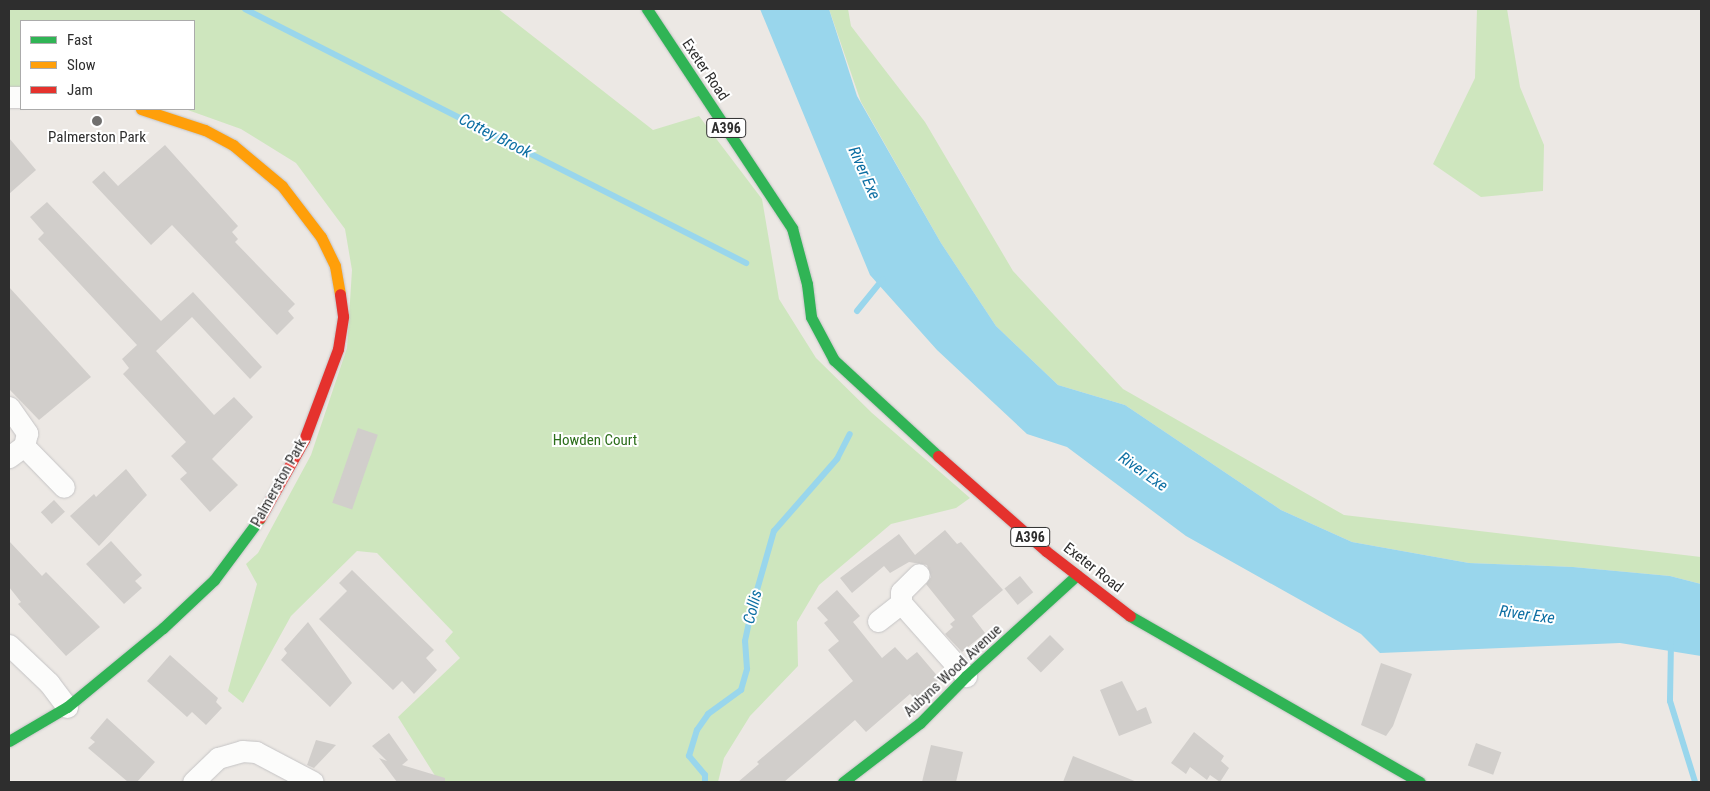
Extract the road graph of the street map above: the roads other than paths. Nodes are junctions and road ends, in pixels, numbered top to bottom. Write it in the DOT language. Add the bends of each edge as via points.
graph roads {
  1 [pos="646,9"];
  2 [pos="144,110"];
  3 [pos="9,407"];
  4 [pos="16,452"];
  5 [pos="64,487"];
  6 [pos="919,574"];
  7 [pos="1078,575"];
  8 [pos="901,603"];
  9 [pos="878,621"];
  10 [pos="9,645"];
  11 [pos="966,676"];
  12 [pos="68,707"];
  13 [pos="9,741"];
  14 [pos="193,782"];
  15 [pos="313,782"];
  16 [pos="844,782"];
  17 [pos="1420,782"];
  1 -- 7 [label="street, Exeter Road / A396" via="792,228 811,317 834,360 1046,551"];
  2 -- 12 [label="street, Palmerston Park" via="198,127 226,141 282,186 321,237 335,266 343,316 338,349 304,440 264,514 214,580 164,628"];
  3 -- 4 [label="street" via="27,433"];
  4 -- 5 [label="street"];
  6 -- 8 [label="street" via="901,592"];
  7 -- 11 [label="street, Aubyns Wood Avenue"];
  7 -- 17 [label="street, Exeter Road / A396" via="1125,612"];
  8 -- 9 [label="street"];
  8 -- 11 [label="street"];
  10 -- 12 [label="street" via="49,683"];
  11 -- 16 [label="street, Aubyns Wood Avenue" via="920,724"];
  12 -- 13 [label="street, Palmerston Park"];
  14 -- 15 [label="street" via="218,758 242,751 256,752"];
}
